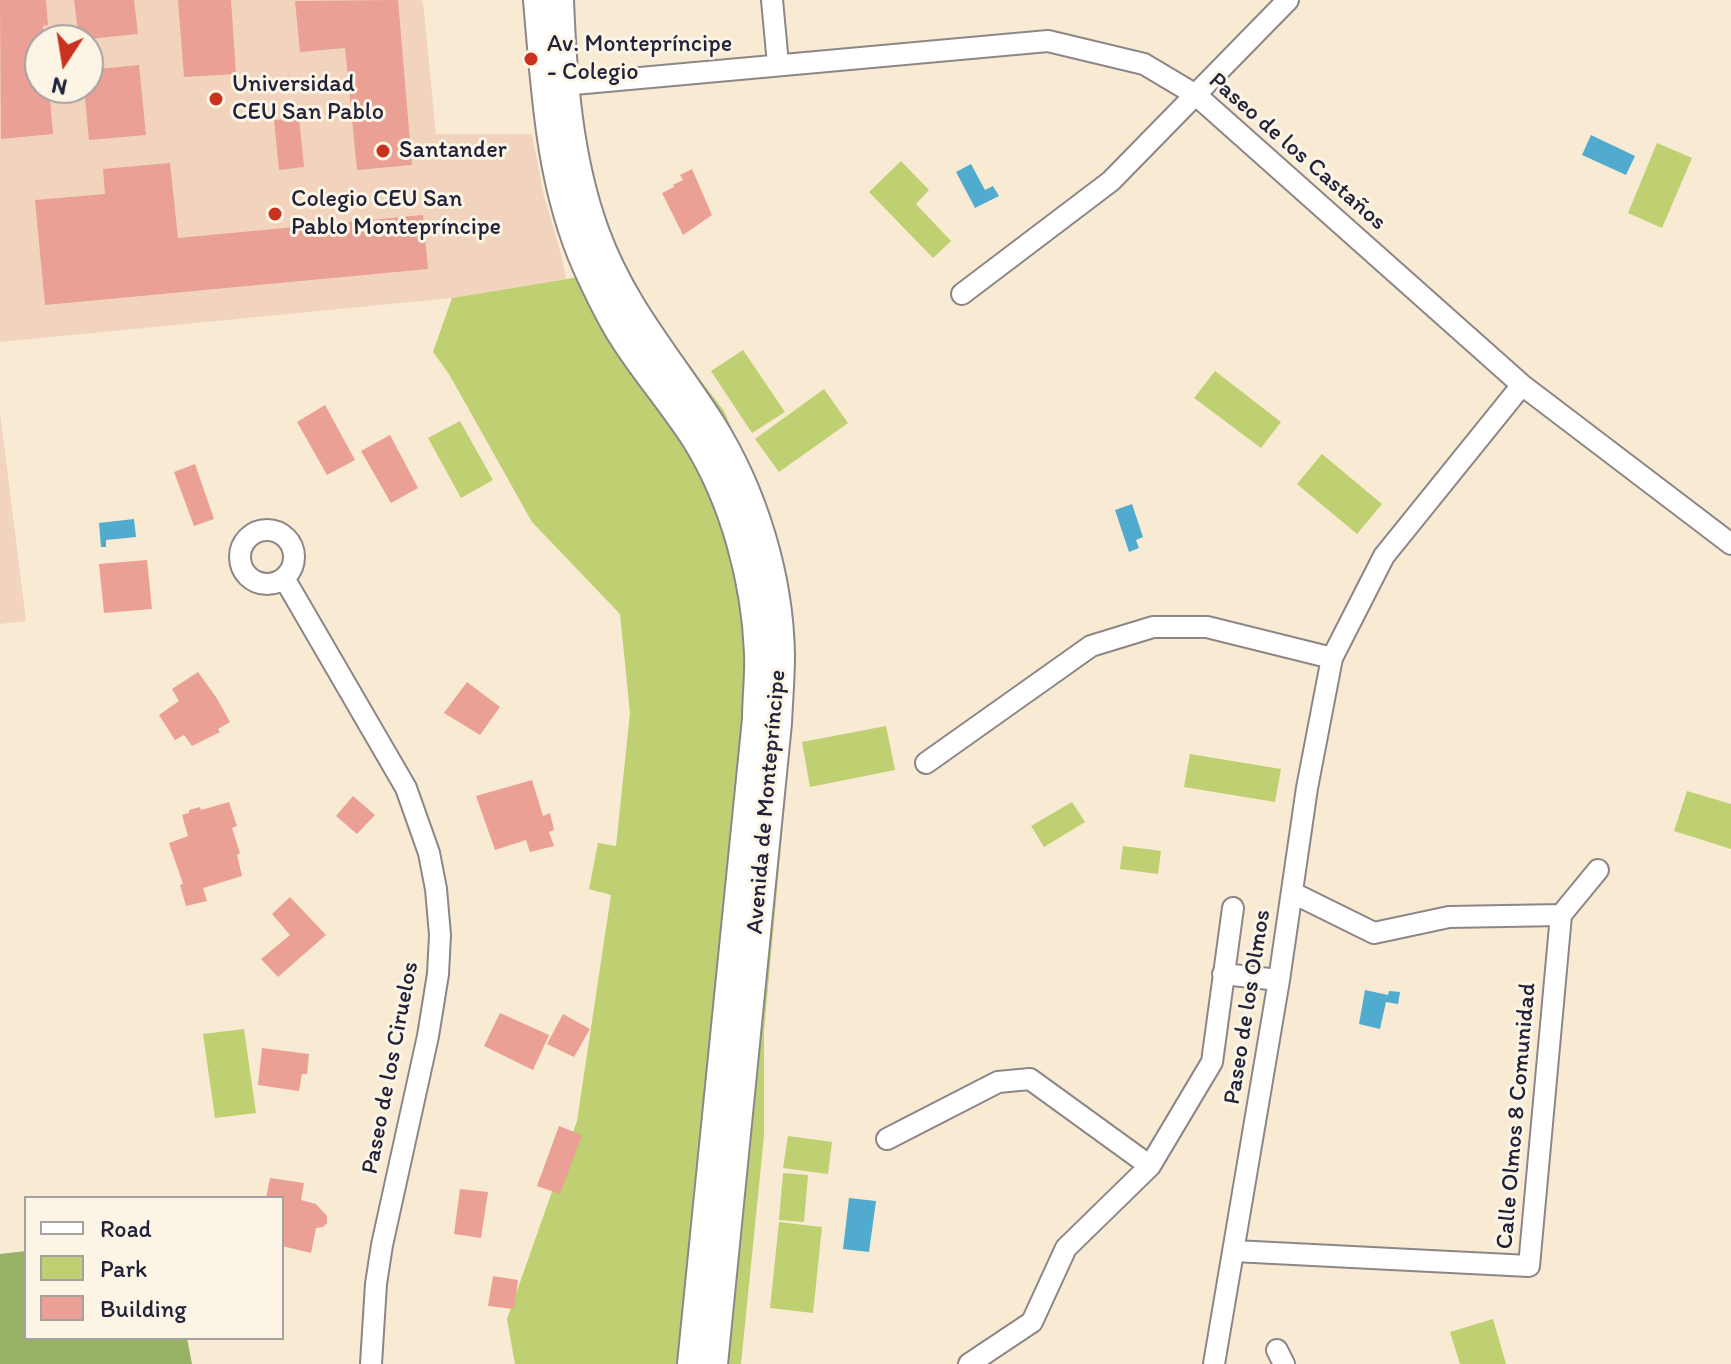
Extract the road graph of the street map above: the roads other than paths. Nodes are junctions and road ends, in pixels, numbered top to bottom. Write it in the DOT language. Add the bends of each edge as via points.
graph roads {
  1 [pos="538,0"];
  2 [pos="559,0"];
  3 [pos="772,0"];
  4 [pos="1288,0"];
  5 [pos="778,64"];
  6 [pos="556,86"];
  7 [pos="1196,95"];
  8 [pos="962,294"];
  9 [pos="1522,385"];
  10 [pos="1731,544"];
  11 [pos="284,578"];
  12 [pos="1332,658"];
  13 [pos="926,763"];
  14 [pos="1598,870"];
  15 [pos="1293,893"];
  16 [pos="1233,908"];
  17 [pos="1561,915"];
  18 [pos="1223,974"];
  19 [pos="1279,980"];
  20 [pos="887,1139"];
  21 [pos="1150,1166"];
  22 [pos="1234,1251"];
  23 [pos="371,1364"];
  24 [pos="692,1364"];
  25 [pos="713,1364"];
  26 [pos="969,1364"];
  27 [pos="1214,1364"];
  1 -- 6 [label="street, Avenida de Montepríncipe"];
  2 -- 6 [label="street, Avenida de Montepríncipe"];
  3 -- 5 [label="street"];
  4 -- 7 [label="street"];
  5 -- 6 [label="street, Paseo de los Castaños"];
  5 -- 7 [label="street, Paseo de los Castaños" via="1048,41 1144,64"];
  6 -- 24 [label="street, Avenida de Montepríncipe" via="560,189 576,240 621,332 698,441 720,485 738,531 755,609 757,719"];
  6 -- 25 [label="street, Avenida de Montepríncipe" via="595,234 636,320 712,427 739,479 758,528 775,607 780,655 777,723"];
  7 -- 8 [label="street" via="1111,181"];
  7 -- 9 [label="street, Paseo de los Castaños"];
  9 -- 10 [label="street, Paseo de los Castaños"];
  9 -- 12 [label="street, Paseo de los Olmos" via="1384,556"];
  11 -- 23 [label="street, Paseo de los Ciruelos" via="406,788 436,889 438,974 382,1245"];
  12 -- 13 [label="street" via="1207,627 1153,627 1091,646"];
  12 -- 15 [label="street, Paseo de los Olmos"];
  14 -- 17 [label="street"];
  15 -- 17 [label="street" via="1374,933 1449,917"];
  15 -- 19 [label="street, Paseo de los Olmos"];
  16 -- 18 [label="street"];
  17 -- 22 [label="street, Calle Olmos 8 Comunidad" via="1529,1266"];
  18 -- 19 [label="street"];
  18 -- 21 [label="street" via="1212,1062"];
  19 -- 22 [label="street, Paseo de los Olmos"];
  20 -- 21 [label="street" via="998,1082 1030,1079"];
  21 -- 26 [label="street" via="1066,1248 1032,1322"];
  22 -- 27 [label="street, Paseo de los Olmos"];
}
